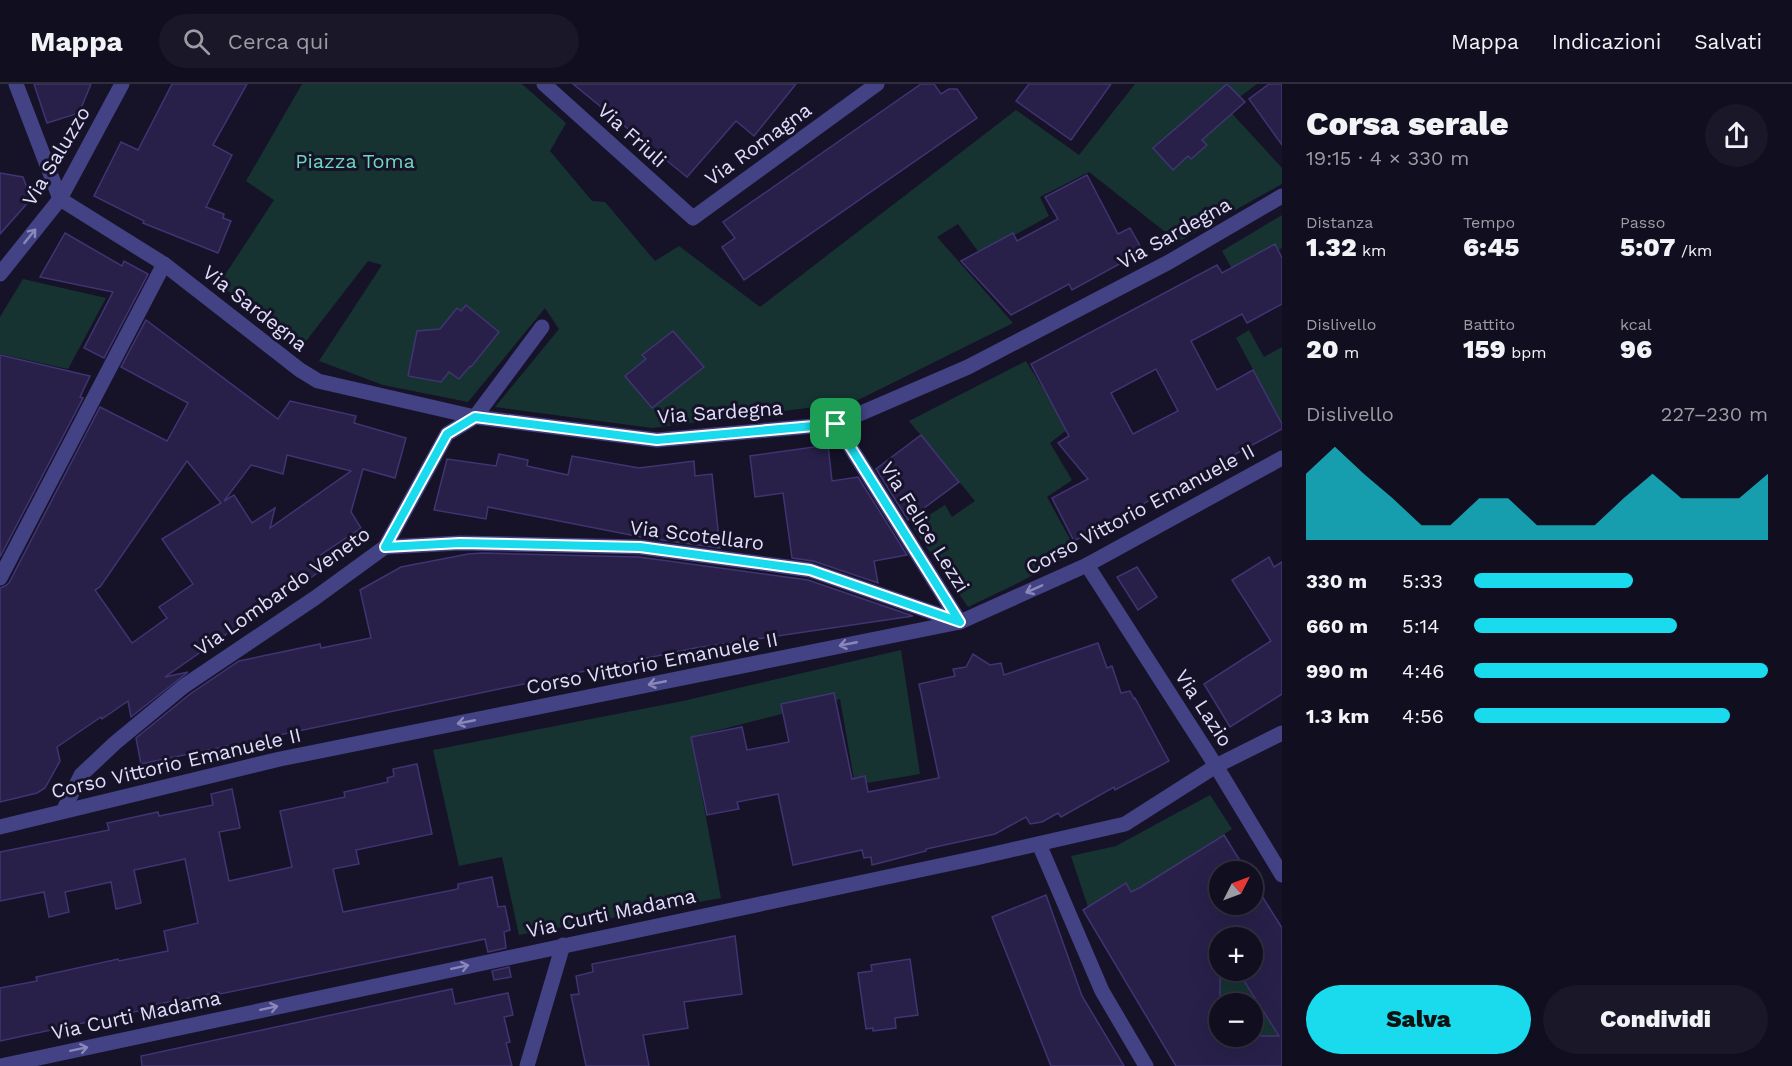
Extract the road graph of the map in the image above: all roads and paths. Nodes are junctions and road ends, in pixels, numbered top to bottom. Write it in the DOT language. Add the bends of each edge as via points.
graph roads {
  1 [pos="16,84"];
  2 [pos="122,84"];
  3 [pos="544,84"];
  4 [pos="877,84"];
  5 [pos="1282,196"];
  6 [pos="60,199"];
  7 [pos="693,218"];
  8 [pos="164,264"];
  9 [pos="0,274"];
  10 [pos="542,327"];
  11 [pos="475,417"];
  12 [pos="836,424"];
  13 [pos="1282,458"];
  14 [pos="385,547"];
  15 [pos="1087,565"];
  16 [pos="0,578"];
  17 [pos="960,622"];
  18 [pos="1282,734"];
  19 [pos="1216,766"];
  20 [pos="63,811"];
  21 [pos="0,827"];
  22 [pos="1039,844"];
  23 [pos="1282,875"];
  24 [pos="563,945"];
  25 [pos="1,1066"];
  26 [pos="527,1066"];
  27 [pos="1146,1066"];
  1 -- 6 [label="street"];
  2 -- 6 [label="street, Via Saluzzo"];
  3 -- 7 [label="street, Via Friuli"];
  4 -- 7 [label="street, Via Romagna"];
  5 -- 12 [label="street, Via Sardegna" via="1168,262 968,367"];
  6 -- 8 [label="street, Via Sardegna"];
  9 -- 6 [label="street, Via Saluzzo, one-way"];
  8 -- 11 [label="street, Via Sardegna" via="318,381"];
  8 -- 16 [label="street"];
  10 -- 11 [label="street, Via Lombardo Veneto"];
  11 -- 12 [label="street, Via Sardegna" via="657,440"];
  11 -- 14 [label="street, Via Lombardo Veneto" via="447,434"];
  12 -- 17 [label="street, Via Felice Lezzi"];
  13 -- 15 [label="street, Corso Vittorio Emanuele II"];
  14 -- 17 [label="street, Via Scotellaro" via="460,543 640,547 810,570"];
  14 -- 20 [label="street, Via Lombardo Veneto" via="184,686 81,775"];
  15 -- 17 [label="street, Corso Vittorio Emanuele II, one-way"];
  15 -- 19 [label="street, Via Lazio"];
  17 -- 20 [label="street, Corso Vittorio Emanuele II, one-way" via="280,759"];
  18 -- 19 [label="street, Via Curti Madama"];
  19 -- 22 [label="street, Via Curti Madama" via="1125,824"];
  19 -- 23 [label="street, Via Lazio"];
  20 -- 21 [label="street, Corso Vittorio Emanuele II"];
  22 -- 24 [label="street, Via Curti Madama"];
  22 -- 27 [label="street" via="1102,991"];
  25 -- 24 [label="street, Via Curti Madama, one-way"];
  24 -- 26 [label="street"];
}
